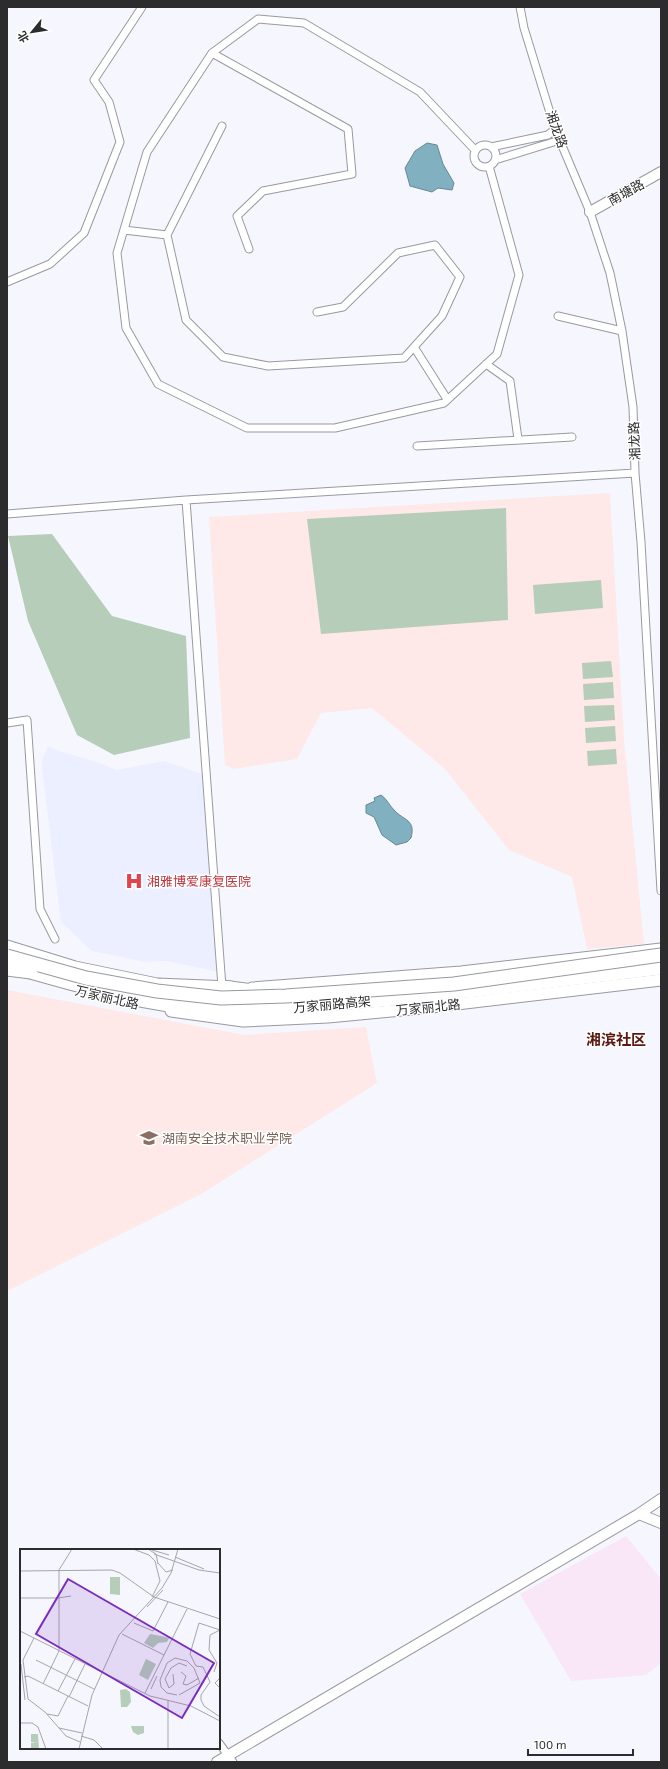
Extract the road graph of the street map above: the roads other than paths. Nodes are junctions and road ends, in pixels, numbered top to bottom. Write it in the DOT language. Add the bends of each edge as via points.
graph roads {
  1 [pos="142,7"];
  2 [pos="520,7"];
  3 [pos="212,53"];
  4 [pos="222,126"];
  5 [pos="555,130"];
  6 [pos="560,140"];
  7 [pos="491,147"];
  8 [pos="475,150"];
  9 [pos="495,160"];
  10 [pos="489,166"];
  11 [pos="661,172"];
  12 [pos="590,212"];
  13 [pos="124,230"];
  14 [pos="167,235"];
  15 [pos="249,249"];
  16 [pos="7,282"];
  17 [pos="316,312"];
  18 [pos="558,316"];
  19 [pos="622,331"];
  20 [pos="414,346"];
  21 [pos="486,364"];
  22 [pos="447,399"];
  23 [pos="572,437"];
  24 [pos="518,439"];
  25 [pos="417,446"];
  26 [pos="635,473"];
  27 [pos="186,500"];
  28 [pos="7,514"];
  29 [pos="7,723"];
  30 [pos="661,891"];
  31 [pos="55,939"];
  32 [pos="7,946"];
  33 [pos="661,949"];
  34 [pos="7,952"];
  35 [pos="7,956"];
  36 [pos="661,956"];
  37 [pos="7,965"];
  38 [pos="32,968"];
  39 [pos="567,968"];
  40 [pos="661,968"];
  41 [pos="7,969"];
  42 [pos="7,972"];
  43 [pos="661,980"];
  44 [pos="222,987"];
  45 [pos="661,1499"];
  46 [pos="639,1514"];
  47 [pos="661,1523"];
  48 [pos="220,1744"];
  49 [pos="231,1759"];
  50 [pos="218,1762"];
  1 -- 16 [label="street" via="94,80 109,102 120,142 84,233 50,264"];
  2 -- 5 [label="street, 湘龙路"];
  3 -- 8 [label="street" via="258,19 304,23 420,92"];
  3 -- 13 [label="street" via="146,152"];
  3 -- 15 [label="street" via="348,129 352,174 263,191 237,216"];
  4 -- 14 [label="street"];
  5 -- 6 [label="street, 湘龙路"];
  5 -- 7 [label="street" via="548,135"];
  6 -- 9 [label="street"];
  6 -- 12 [label="street, 湘龙路"];
  7 -- 8 [label="street" via="483,144"];
  7 -- 9 [label="street" via="495,152"];
  8 -- 10 [label="street" via="473,156 476,163 482,167"];
  9 -- 10 [label="street"];
  10 -- 21 [label="street" via="519,275 497,354"];
  11 -- 12 [label="street, 南塘路"];
  12 -- 19 [label="street, 湘龙路" via="610,273"];
  13 -- 14 [label="street"];
  13 -- 22 [label="street" via="117,253 126,328 158,384 247,428 335,428 444,403"];
  14 -- 20 [label="street" via="186,320 223,357 268,366 404,358"];
  17 -- 20 [label="street" via="343,307 398,253 435,245 460,276 442,316"];
  18 -- 19 [label="street"];
  19 -- 26 [label="street, 湘龙路" via="633,407"];
  20 -- 22 [label="street"];
  21 -- 22 [label="street"];
  21 -- 24 [label="street" via="510,381"];
  23 -- 24 [label="street"];
  24 -- 25 [label="street"];
  26 -- 27 [label="street"];
  26 -- 30 [label="street, 湘龙路"];
  27 -- 28 [label="street"];
  27 -- 44 [label="street"];
  29 -- 31 [label="street" via="27,720 40,909"];
  32 -- 44 [label="main road, 万家丽北路" via="75,967 157,984"];
  33 -- 44 [label="main road, 万家丽北路" via="461,972 260,989"];
  34 -- 38 [label="highway, bridge"];
  35 -- 38 [label="highway, 万家丽路高架, bridge"];
  36 -- 39 [label="highway, 万家丽路高架, bridge"];
  37 -- 38 [label="highway, 万家丽路高架, bridge"];
  38 -- 39 [label="highway, 万家丽路高架, bridge" via="157,991 221,998 454,984"];
  38 -- 40 [label="highway, 万家丽路高架" via="152,1002 221,1010 413,997"];
  38 -- 41 [label="highway, bridge"];
  39 -- 44 [label="highway, bridge" via="261,992"];
  42 -- 43 [label="main road, 万家丽北路" via="148,1007 243,1021 328,1017"];
  45 -- 46 [label="street"];
  46 -- 47 [label="street"];
  46 -- 49 [label="street"];
  48 -- 49 [label="street"];
  49 -- 50 [label="street"];
}
